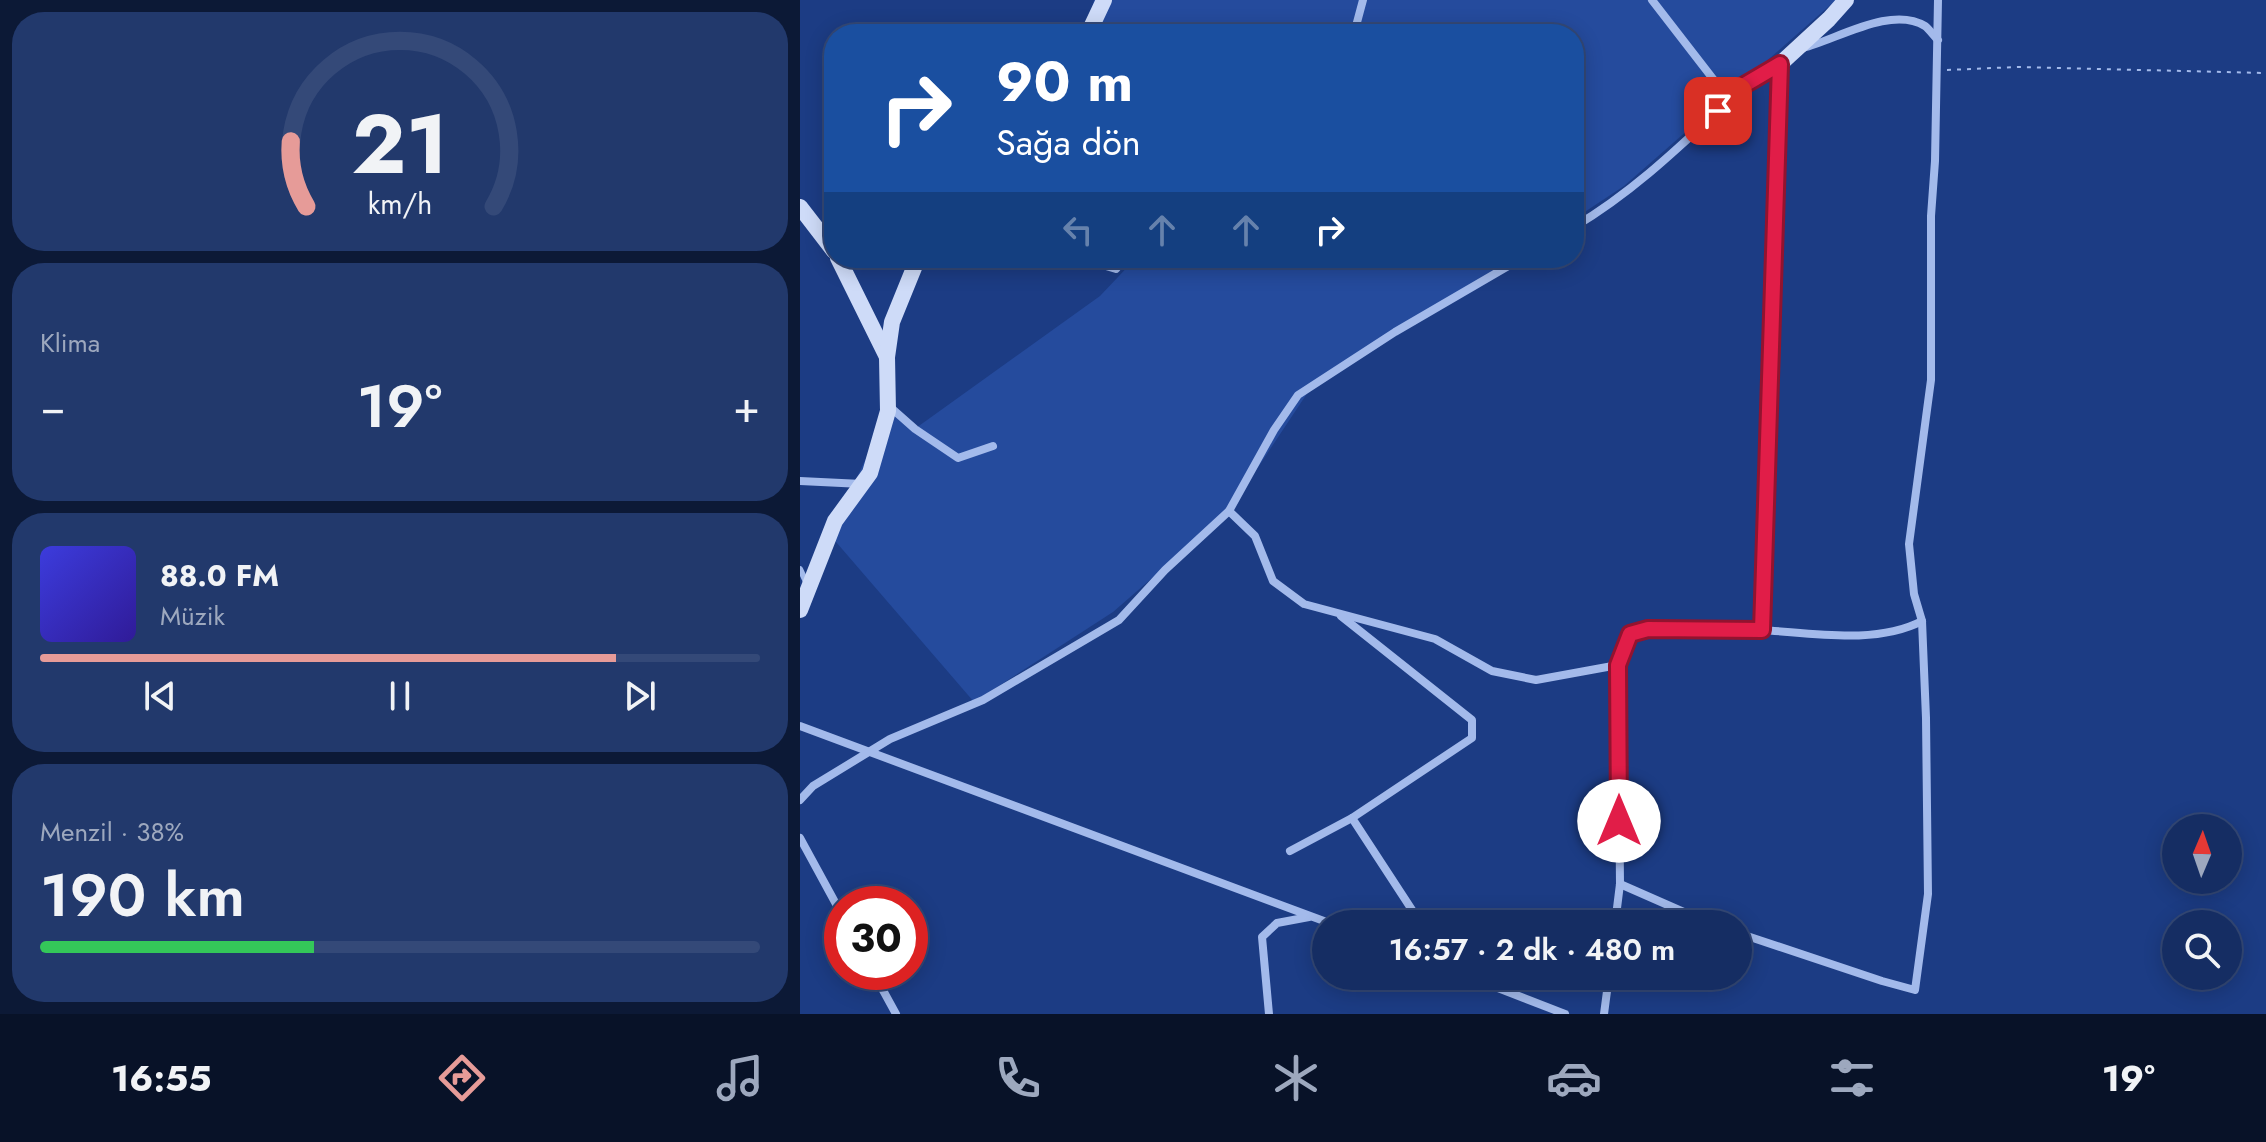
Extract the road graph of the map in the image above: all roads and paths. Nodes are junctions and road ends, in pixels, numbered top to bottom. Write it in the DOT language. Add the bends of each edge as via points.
graph roads {
  1 [pos="1104,0"];
  2 [pos="1363,0"];
  3 [pos="1652,0"];
  4 [pos="1846,0"];
  5 [pos="1938,0"];
  6 [pos="1093,24"];
  7 [pos="1357,24"];
  8 [pos="1938,40"];
  9 [pos="1795,50"];
  10 [pos="1780,64"];
  11 [pos="1938,70"];
  12 [pos="2266,73"];
  13 [pos="1724,97"];
  14 [pos="800,207"];
  15 [pos="1584,221"];
  16 [pos="824,238"];
  17 [pos="843,268"];
  18 [pos="914,268"];
  19 [pos="1505,268"];
  20 [pos="887,357"];
  21 [pos="888,406"];
  22 [pos="993,446"];
  23 [pos="800,481"];
  24 [pos="863,485"];
  25 [pos="1229,511"];
  26 [pos="800,569"];
  27 [pos="809,588"];
  28 [pos="800,610"];
  29 [pos="1337,613"];
  30 [pos="1922,621"];
  31 [pos="1762,630"];
  32 [pos="1618,665"];
  33 [pos="800,726"];
  34 [pos="870,751"];
  35 [pos="800,800"];
  36 [pos="1352,818"];
  37 [pos="800,838"];
  38 [pos="1290,851"];
  39 [pos="1620,884"];
  40 [pos="826,886"];
  41 [pos="1412,910"];
  42 [pos="1617,910"];
  43 [pos="1679,910"];
  44 [pos="1312,916"];
  45 [pos="1752,938"];
  46 [pos="883,990"];
  47 [pos="1503,990"];
  48 [pos="1607,990"];
  49 [pos="896,1014"];
  50 [pos="1269,1014"];
  51 [pos="1565,1014"];
  52 [pos="1604,1014"];
  1 -- 6 [label="street"];
  2 -- 7 [label="street"];
  3 -- 13 [label="street"];
  4 -- 9 [label="street"];
  5 -- 8 [label="street"];
  8 -- 9 [label="street" via="1924,25 1897,19"];
  8 -- 11 [label="street"];
  9 -- 10 [label="street"];
  10 -- 13 [label="street"];
  10 -- 31 [label="street"];
  11 -- 12 [label="path"];
  11 -- 30 [label="street" via="1931,380 1909,544"];
  13 -- 15 [label="street" via="1718,111 1645,179"];
  14 -- 16 [label="street"];
  17 -- 20 [label="street"];
  18 -- 20 [label="street" via="892,322"];
  19 -- 25 [label="street" via="1298,395"];
  20 -- 21 [label="street"];
  21 -- 22 [label="street" via="958,458"];
  21 -- 24 [label="street"];
  23 -- 24 [label="street"];
  24 -- 27 [label="street" via="835,521"];
  25 -- 29 [label="street" via="1255,536 1273,581 1304,604"];
  25 -- 34 [label="street" via="1119,620 983,700"];
  26 -- 27 [label="lane"];
  27 -- 28 [label="street"];
  29 -- 32 [label="street" via="1435,639 1492,671 1536,680"];
  29 -- 36 [label="street" via="1472,720 1472,738"];
  30 -- 31 [label="street" via="1903,631 1853,634"];
  30 -- 45 [label="street" via="1928,894 1915,990"];
  31 -- 32 [label="street" via="1648,629 1630,634"];
  32 -- 39 [label="street"];
  33 -- 34 [label="street"];
  34 -- 35 [label="street" via="813,786"];
  34 -- 44 [label="street"];
  36 -- 38 [label="street"];
  36 -- 41 [label="street"];
  37 -- 40 [label="street"];
  39 -- 42 [label="street"];
  39 -- 43 [label="street"];
  44 -- 50 [label="street" via="1277,923 1262,937"];
  46 -- 49 [label="street"];
  47 -- 51 [label="street"];
  48 -- 52 [label="street"];
}
